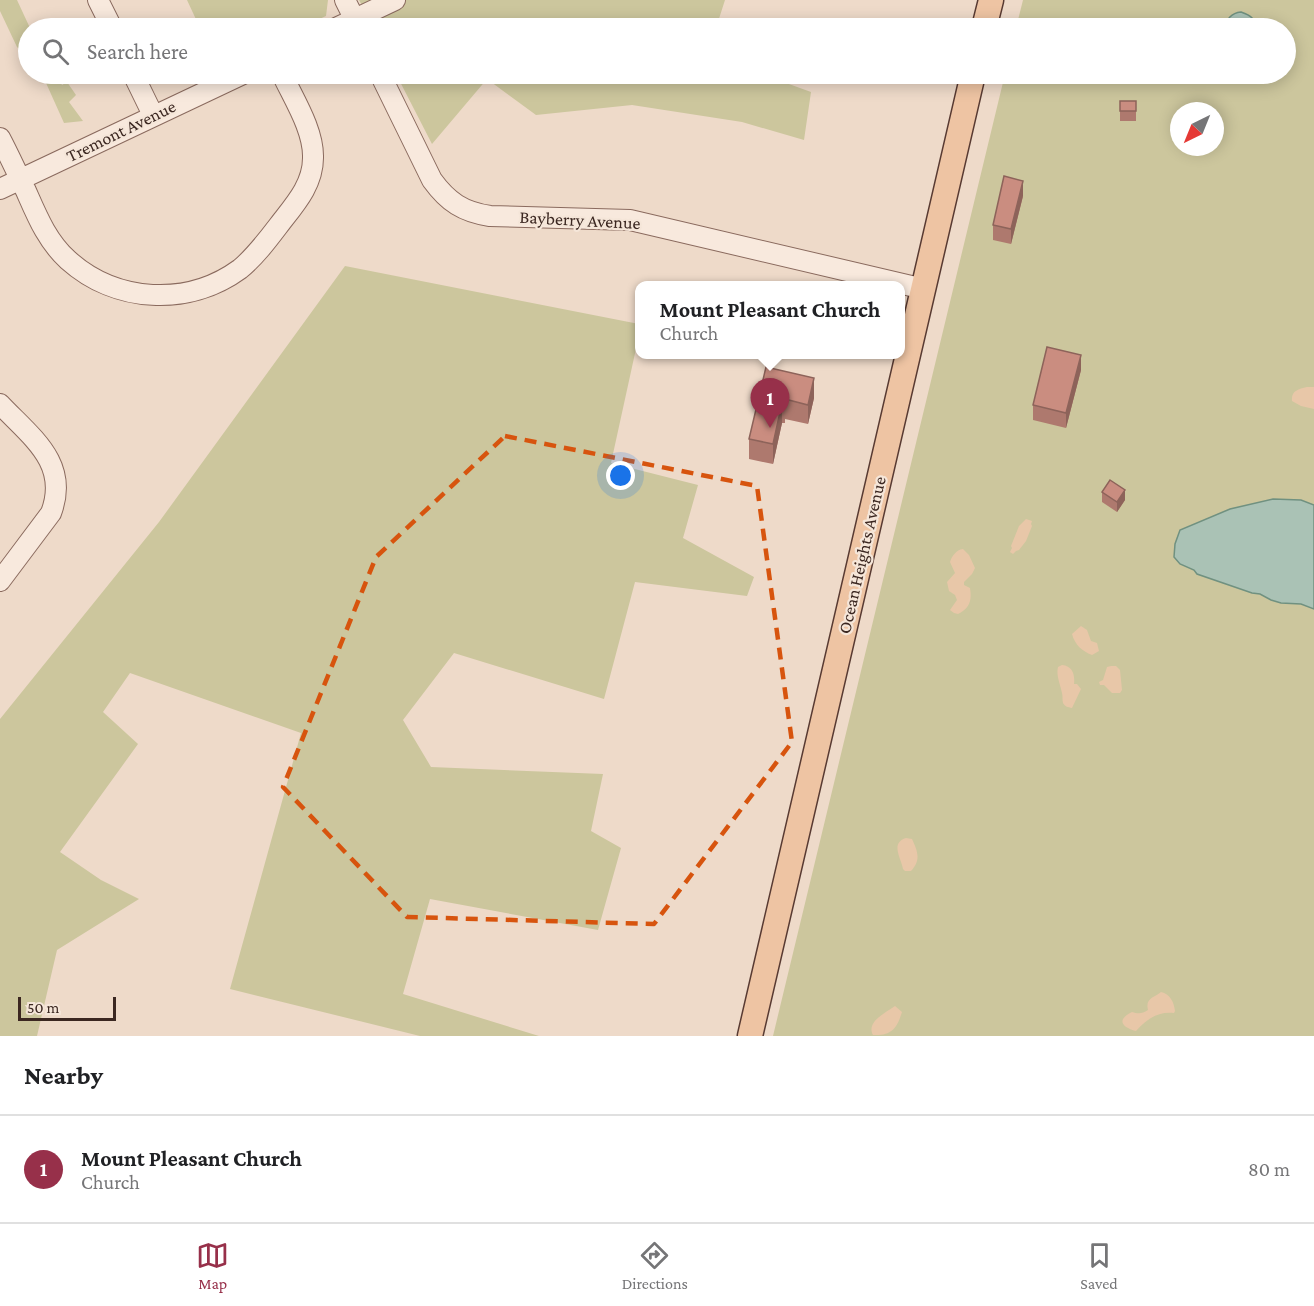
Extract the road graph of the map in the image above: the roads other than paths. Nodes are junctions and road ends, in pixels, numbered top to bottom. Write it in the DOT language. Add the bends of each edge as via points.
graph roads {
  1 [pos="98,0"];
  2 [pos="345,0"];
  3 [pos="395,0"];
  4 [pos="991,0"];
  5 [pos="107,18"];
  6 [pos="353,18"];
  7 [pos="366,18"];
  8 [pos="986,18"];
  9 [pos="138,84"];
  10 [pos="221,84"];
  11 [pos="287,84"];
  12 [pos="385,84"];
  13 [pos="972,84"];
  14 [pos="153,115"];
  15 [pos="0,138"];
  16 [pos="20,180"];
  17 [pos="0,189"];
  18 [pos="890,281"];
  19 [pos="905,285"];
  20 [pos="924,289"];
  21 [pos="0,404"];
  22 [pos="0,581"];
  23 [pos="750,1036"];
  1 -- 5 [label="street"];
  2 -- 6 [label="street"];
  3 -- 7 [label="street"];
  4 -- 8 [label="main road"];
  9 -- 14 [label="street"];
  10 -- 14 [label="street, Tremont Avenue"];
  11 -- 16 [label="street" via="312,138 311,174 302,194 252,258 211,285 176,295 152,296 118,289 88,276 50,239"];
  12 -- 18 [label="street, Bayberry Avenue" via="432,180 450,201 468,211 490,216 630,220"];
  13 -- 20 [label="main road, Ocean Heights Avenue"];
  14 -- 16 [label="street, Tremont Avenue"];
  15 -- 16 [label="street"];
  16 -- 17 [label="street, Tremont Avenue"];
  19 -- 20 [label="street, Bayberry Avenue"];
  20 -- 23 [label="main road, Ocean Heights Avenue"];
  21 -- 22 [label="street" via="46,454 57,489 51,513"];
}
